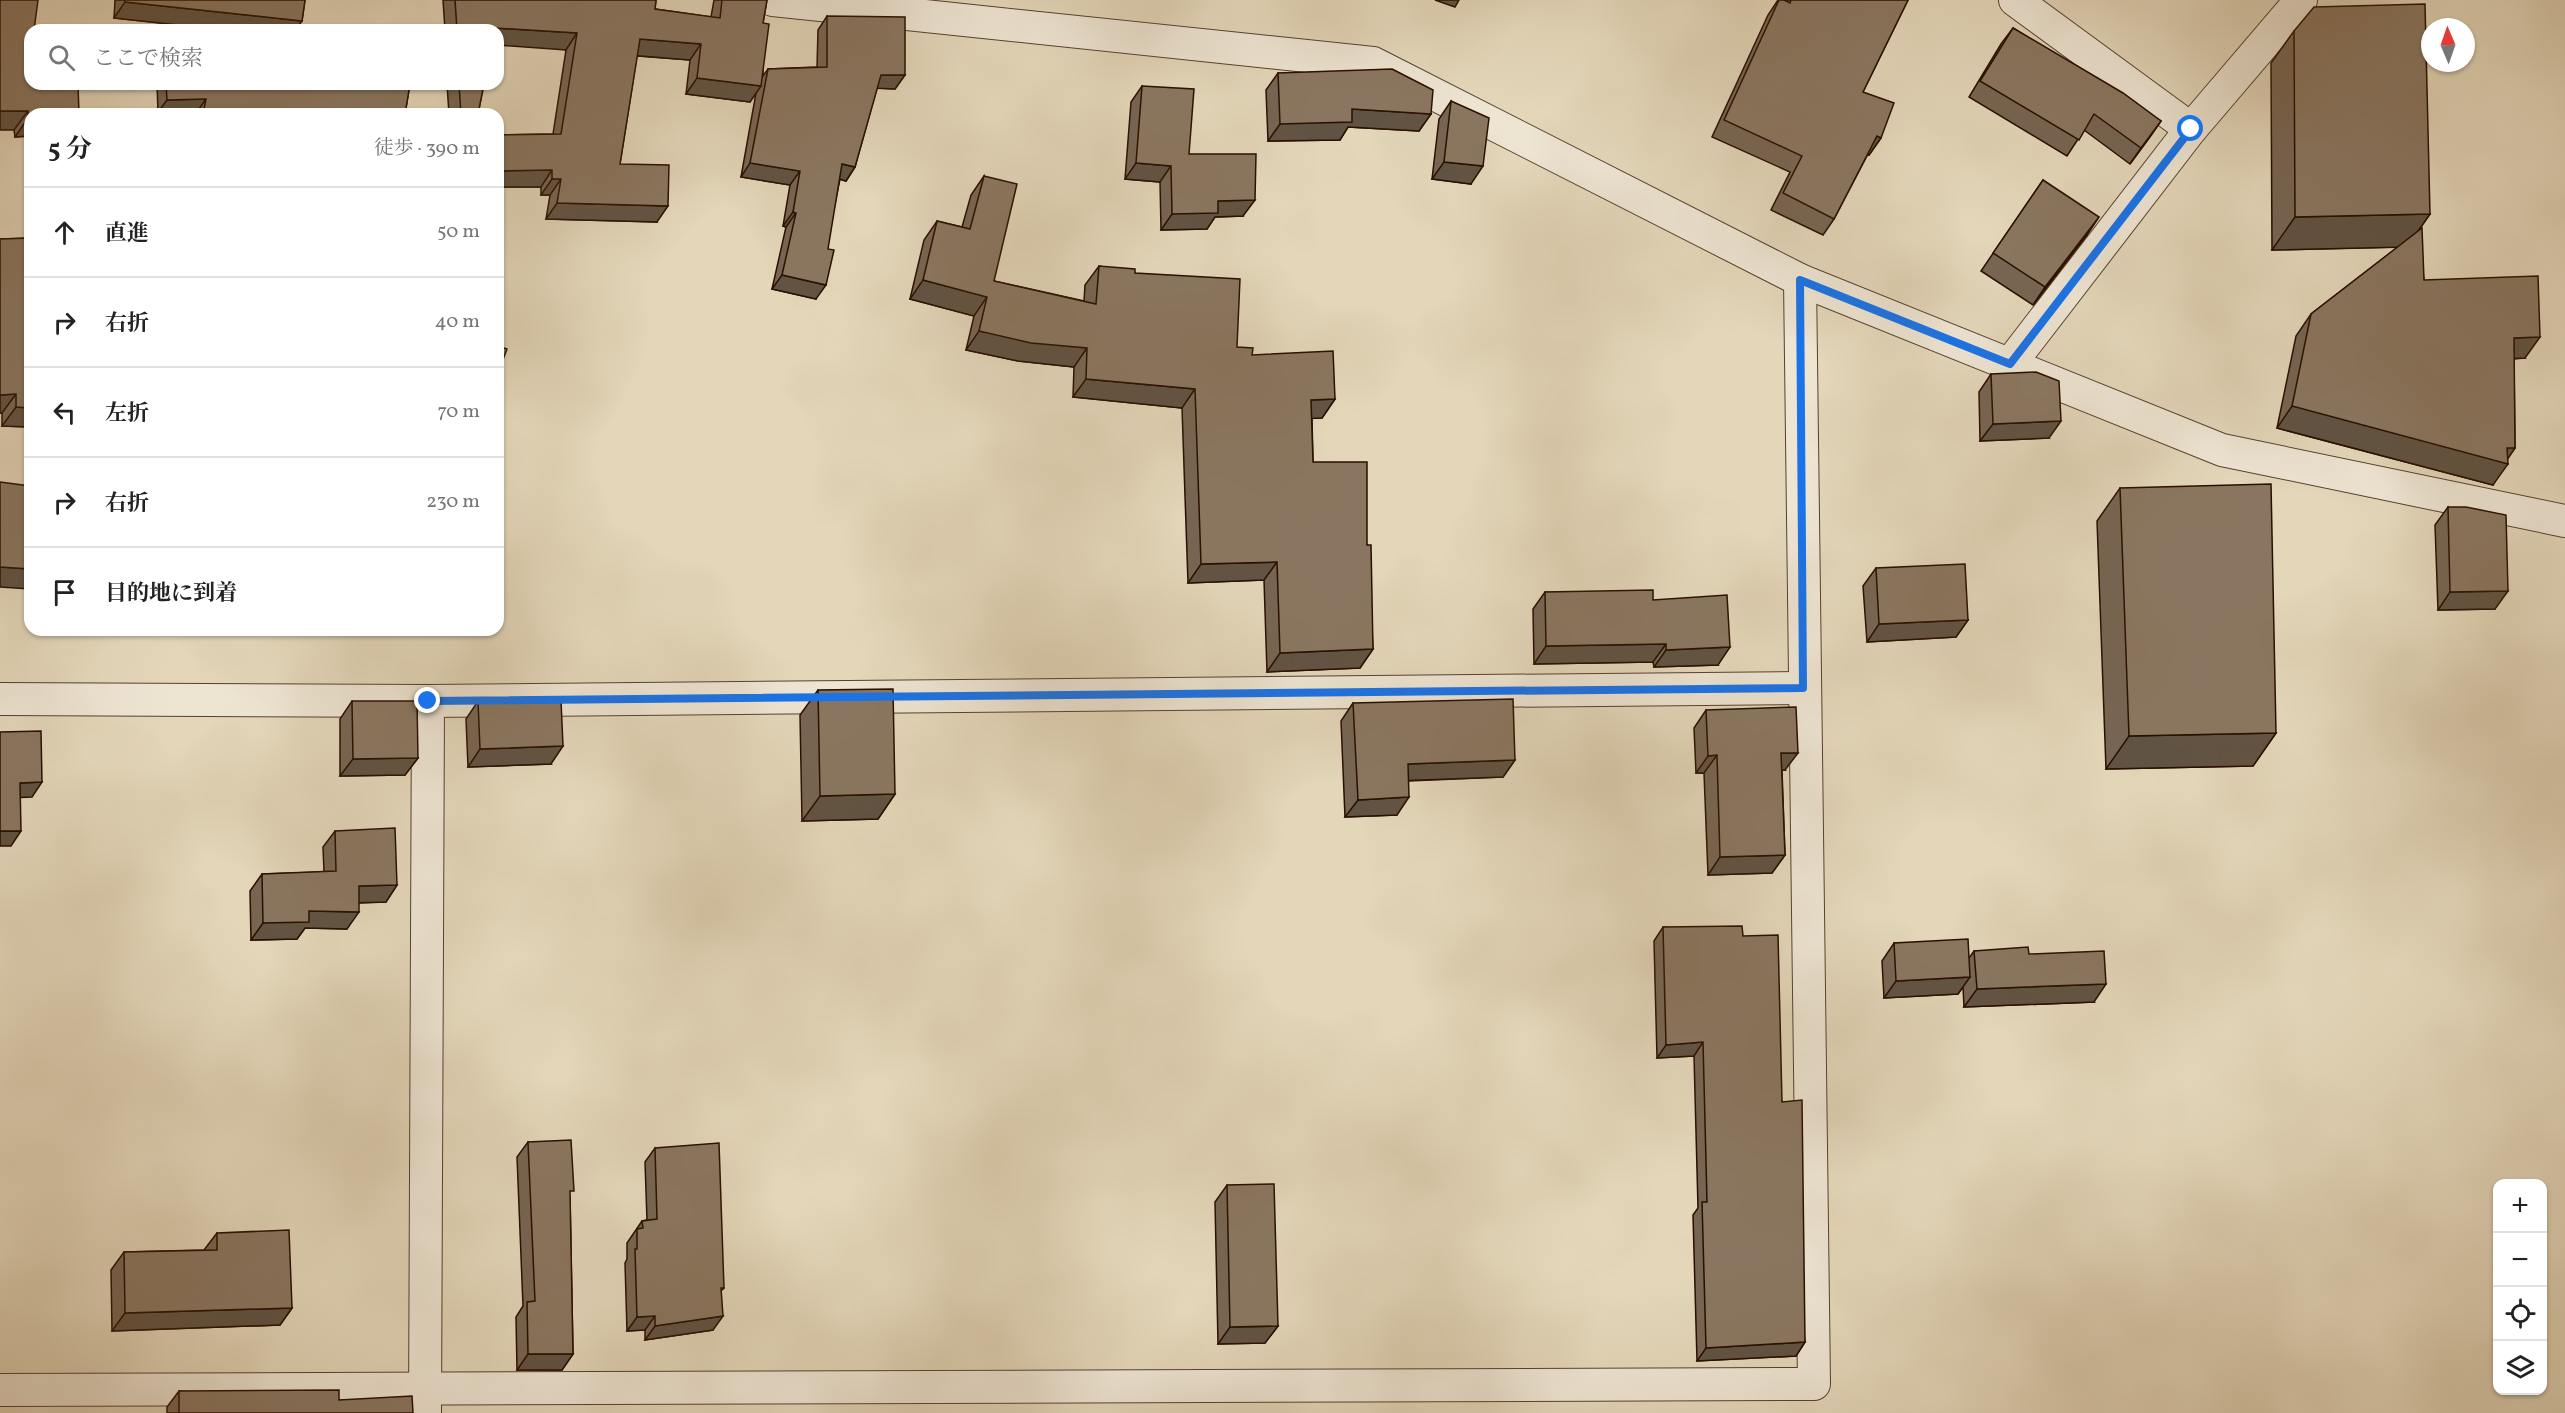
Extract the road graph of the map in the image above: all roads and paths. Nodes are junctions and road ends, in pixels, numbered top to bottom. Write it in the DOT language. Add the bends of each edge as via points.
graph roads {
  1 [pos="773,0"];
  2 [pos="2015,0"];
  3 [pos="2301,0"];
  4 [pos="2191,129"];
  5 [pos="1800,280"];
  6 [pos="2010,364"];
  7 [pos="2565,521"];
  8 [pos="1803,688"];
  9 [pos="0,699"];
  10 [pos="428,701"];
  11 [pos="0,1390"];
  12 [pos="425,1400"];
  1 -- 5 [label="street" via="1373,63"];
  2 -- 4 [label="street"];
  3 -- 4 [label="street"];
  4 -- 6 [label="street"];
  5 -- 6 [label="street"];
  5 -- 8 [label="street"];
  6 -- 7 [label="street" via="2222,450"];
  8 -- 10 [label="street"];
  8 -- 12 [label="street" via="1814,1384"];
  9 -- 10 [label="street"];
  10 -- 12 [label="street"];
  11 -- 12 [label="street"];
}
